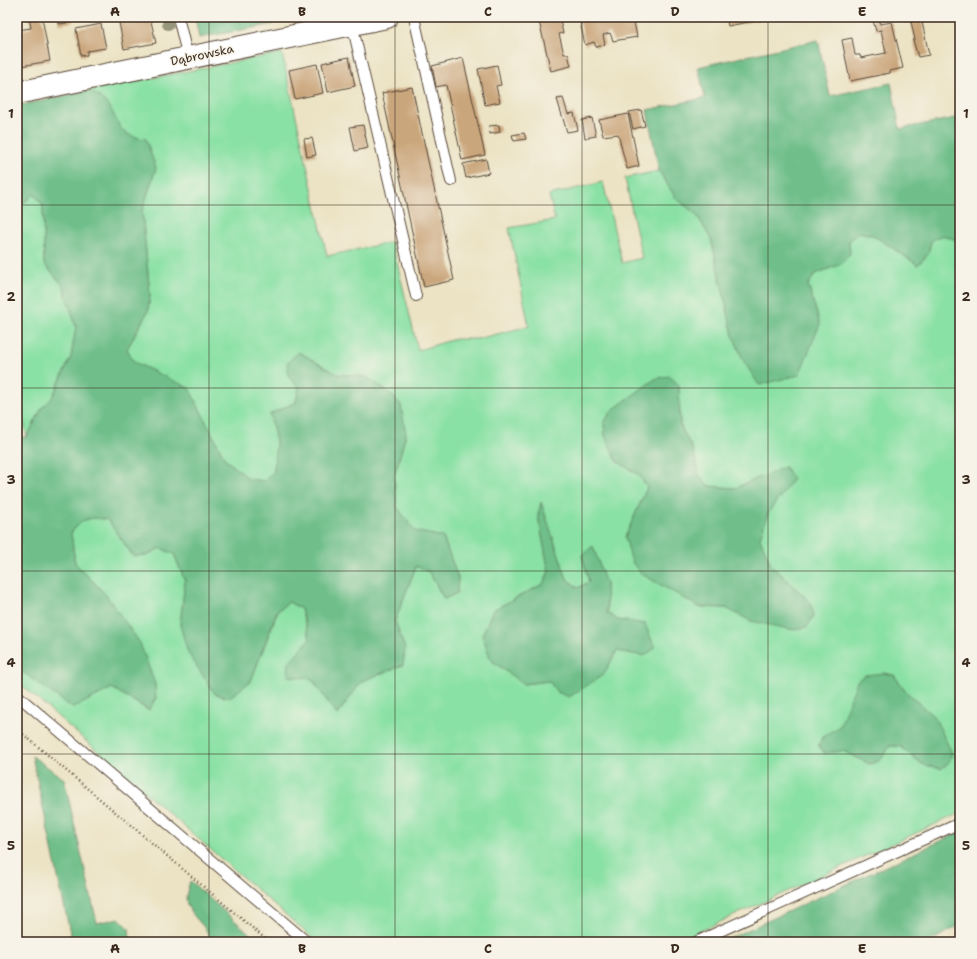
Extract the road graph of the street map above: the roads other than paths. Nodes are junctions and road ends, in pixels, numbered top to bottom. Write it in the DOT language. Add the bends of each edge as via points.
graph roads {
  1 [pos="178,17"];
  2 [pos="388,17"];
  3 [pos="414,17"];
  4 [pos="352,24"];
  5 [pos="188,58"];
  6 [pos="17,93"];
  7 [pos="451,181"];
  8 [pos="416,296"];
  9 [pos="17,695"];
  10 [pos="960,823"];
  11 [pos="307,942"];
  12 [pos="696,942"];
  1 -- 5 [label="lane"];
  2 -- 4 [label="street, Dąbrowska"];
  3 -- 7 [label="lane"];
  4 -- 5 [label="street, Dąbrowska"];
  4 -- 8 [label="lane"];
  5 -- 6 [label="street, Dąbrowska"];
  9 -- 11 [label="lane"];
  10 -- 12 [label="lane"];
}
